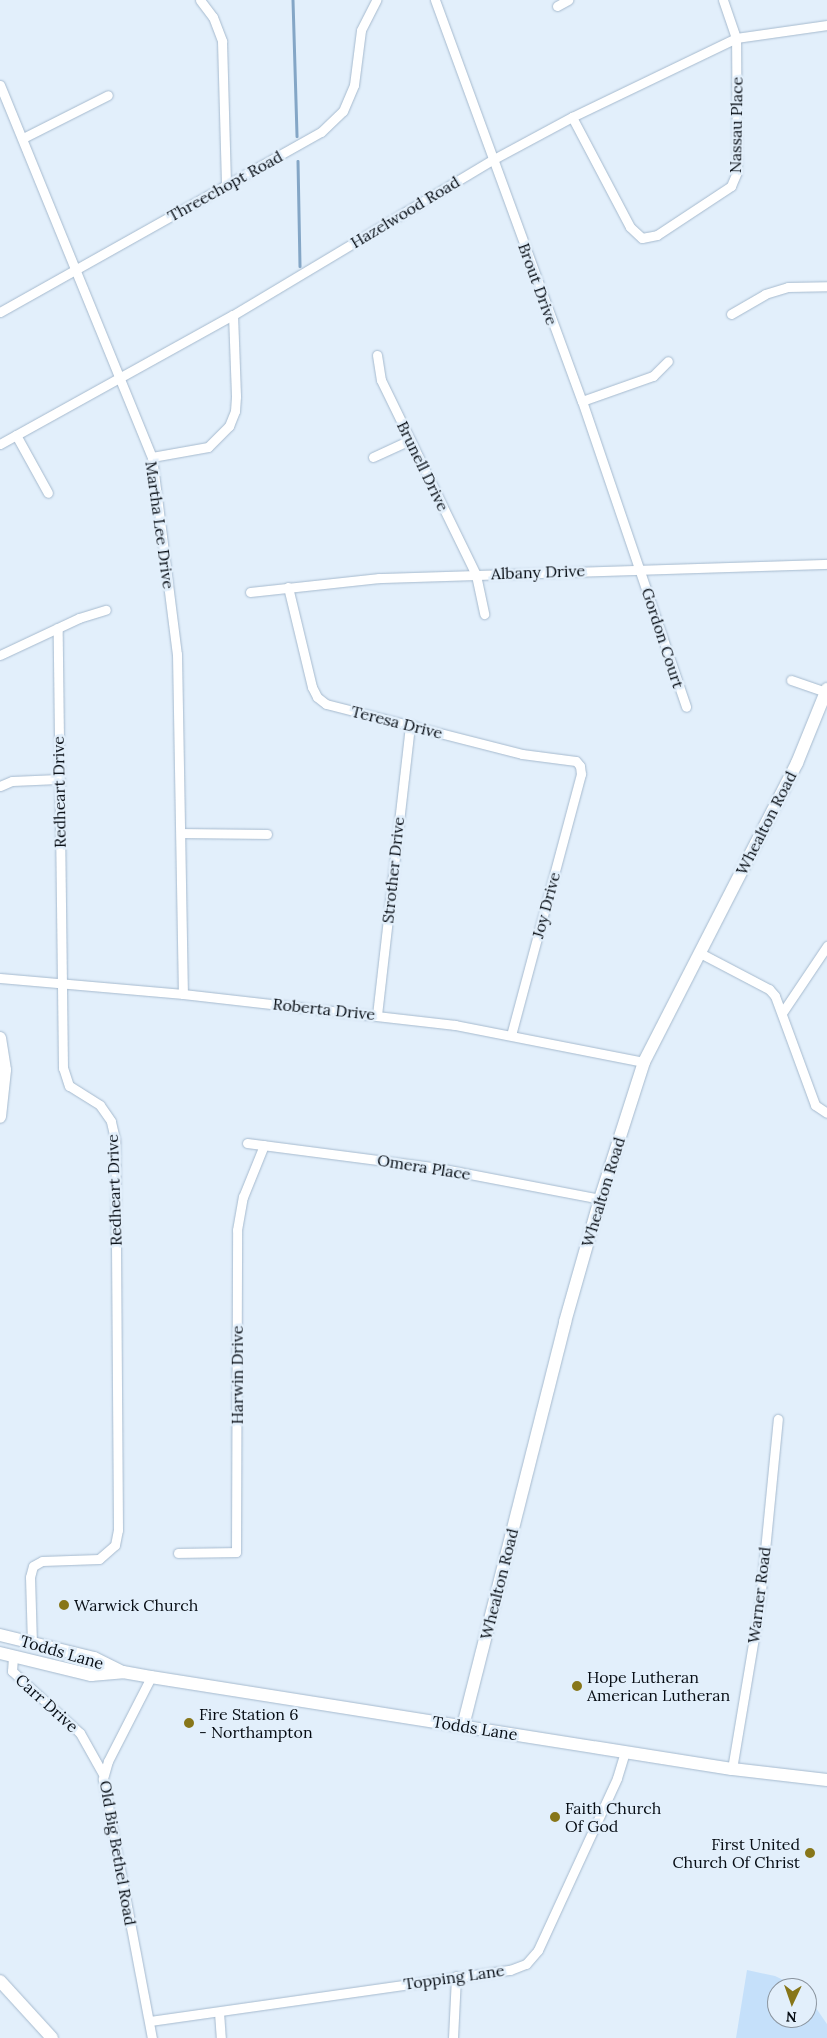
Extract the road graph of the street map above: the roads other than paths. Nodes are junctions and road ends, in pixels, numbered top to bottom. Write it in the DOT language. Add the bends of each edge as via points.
graph roads {
  1 [pos="200,0"];
  2 [pos="376,0"];
  3 [pos="435,0"];
  4 [pos="568,0"];
  5 [pos="723,0"];
  6 [pos="557,6"];
  7 [pos="827,25"];
  8 [pos="736,38"];
  9 [pos="0,85"];
  10 [pos="108,94"];
  11 [pos="572,118"];
  12 [pos="23,138"];
  13 [pos="492,160"];
  14 [pos="226,186"];
  15 [pos="75,270"];
  16 [pos="827,286"];
  17 [pos="0,312"];
  18 [pos="731,314"];
  19 [pos="233,315"];
  20 [pos="378,356"];
  21 [pos="668,361"];
  22 [pos="121,376"];
  23 [pos="582,401"];
  24 [pos="16,435"];
  25 [pos="410,440"];
  26 [pos="0,444"];
  27 [pos="152,457"];
  28 [pos="373,457"];
  29 [pos="48,493"];
  30 [pos="827,564"];
  31 [pos="640,569"];
  32 [pos="476,574"];
  33 [pos="288,587"];
  34 [pos="250,592"];
  35 [pos="106,610"];
  36 [pos="484,614"];
  37 [pos="58,628"];
  38 [pos="0,654"];
  39 [pos="791,680"];
  40 [pos="827,691"];
  41 [pos="686,707"];
  42 [pos="410,725"];
  43 [pos="582,774"];
  44 [pos="58,779"];
  45 [pos="0,786"];
  46 [pos="182,832"];
  47 [pos="267,834"];
  48 [pos="827,946"];
  49 [pos="700,953"];
  50 [pos="0,978"];
  51 [pos="62,983"];
  52 [pos="183,994"];
  53 [pos="782,1013"];
  54 [pos="377,1015"];
  55 [pos="511,1035"];
  56 [pos="0,1038"];
  57 [pos="644,1062"];
  58 [pos="827,1113"];
  59 [pos="0,1117"];
  60 [pos="247,1142"];
  61 [pos="264,1145"];
  62 [pos="600,1200"];
  63 [pos="778,1419"];
  64 [pos="178,1553"];
  65 [pos="0,1635"];
  66 [pos="32,1644"];
  67 [pos="0,1653"];
  68 [pos="13,1657"];
  69 [pos="123,1672"];
  70 [pos="151,1677"];
  71 [pos="463,1726"];
  72 [pos="624,1752"];
  73 [pos="732,1769"];
  74 [pos="103,1774"];
  75 [pos="827,1780"];
  76 [pos="456,1976"];
  77 [pos="0,1981"];
  78 [pos="219,2012"];
  79 [pos="150,2021"];
  80 [pos="52,2038"];
  81 [pos="152,2038"];
  82 [pos="221,2038"];
  83 [pos="453,2038"];
  1 -- 14 [label="street" via="213,17 222,41"];
  2 -- 14 [label="street, Threechopt Road" via="361,30 354,85 343,110 321,132"];
  3 -- 13 [label="street, Brout Drive"];
  4 -- 6 [label="street"];
  5 -- 8 [label="street, Nassau Place"];
  7 -- 8 [label="street, Hazelwood Road"];
  8 -- 11 [label="street, Hazelwood Road"];
  8 -- 11 [label="street, Nassau Place" via="736,181 657,235 642,238 635,233"];
  9 -- 12 [label="street, Martha Lee Drive"];
  10 -- 12 [label="street"];
  11 -- 13 [label="street, Hazelwood Road"];
  12 -- 15 [label="street, Martha Lee Drive"];
  13 -- 19 [label="street, Hazelwood Road"];
  13 -- 23 [label="street, Brout Drive"];
  14 -- 15 [label="street, Threechopt Road"];
  15 -- 17 [label="street, Threechopt Road"];
  15 -- 22 [label="street, Martha Lee Drive"];
  16 -- 18 [label="street" via="788,287 765,294"];
  19 -- 22 [label="street, Hazelwood Road"];
  19 -- 27 [label="street" via="236,396 235,412 229,426 208,447"];
  20 -- 25 [label="street, Brunell Drive" via="381,380"];
  21 -- 23 [label="street" via="653,376"];
  22 -- 24 [label="street, Hazelwood Road"];
  22 -- 27 [label="street, Martha Lee Drive"];
  23 -- 31 [label="street, Brout Drive"];
  24 -- 26 [label="street, Hazelwood Road"];
  24 -- 29 [label="street"];
  25 -- 28 [label="street"];
  25 -- 32 [label="street, Brunell Drive"];
  27 -- 46 [label="street, Martha Lee Drive" via="177,654"];
  30 -- 31 [label="street, Albany Drive"];
  31 -- 32 [label="street, Albany Drive"];
  31 -- 41 [label="street, Gordon Court"];
  32 -- 33 [label="street, Albany Drive" via="379,578"];
  32 -- 36 [label="street, Brunell Drive"];
  33 -- 34 [label="street, Albany Drive"];
  33 -- 42 [label="street, Teresa Drive" via="317,697 326,704"];
  35 -- 37 [label="street"];
  37 -- 38 [label="street"];
  37 -- 44 [label="street, Redheart Drive"];
  39 -- 40 [label="street"];
  40 -- 49 [label="main road, Whealton Road" via="797,763"];
  42 -- 43 [label="street, Teresa Drive" via="522,754 576,761"];
  42 -- 54 [label="street, Strother Drive"];
  43 -- 55 [label="street, Joy Drive"];
  44 -- 45 [label="street" via="12,781"];
  44 -- 51 [label="street, Redheart Drive"];
  46 -- 47 [label="street"];
  46 -- 52 [label="street, Martha Lee Drive"];
  48 -- 53 [label="street"];
  49 -- 53 [label="street" via="769,989"];
  49 -- 57 [label="main road, Whealton Road"];
  50 -- 51 [label="street, Roberta Drive"];
  51 -- 52 [label="street, Roberta Drive"];
  51 -- 66 [label="street, Redheart Drive" via="64,1078 76,1092 100,1105 111,1121 115,1139 118,1530 115,1545 99,1559 42,1561 33,1566 30,1578"];
  52 -- 54 [label="street, Roberta Drive"];
  53 -- 58 [label="street" via="815,1105"];
  54 -- 55 [label="street, Roberta Drive"];
  55 -- 57 [label="street, Roberta Drive"];
  56 -- 59 [label="main road" via="5,1084"];
  57 -- 62 [label="main road, Whealton Road"];
  60 -- 61 [label="street, Omera Place"];
  61 -- 62 [label="street, Omera Place" via="433,1167"];
  61 -- 64 [label="street, Harwin Drive" via="243,1197 237,1230 236,1552"];
  62 -- 71 [label="main road, Whealton Road"];
  63 -- 73 [label="street, Warner Road" via="760,1601"];
  65 -- 66 [label="main road, Todds Lane"];
  66 -- 69 [label="main road, Todds Lane" via="94,1658"];
  67 -- 68 [label="main road, Todds Lane"];
  68 -- 69 [label="main road, Todds Lane" via="91,1675"];
  68 -- 74 [label="street, Carr Drive" via="12,1671 80,1733"];
  69 -- 70 [label="main road, Todds Lane"];
  70 -- 71 [label="main road, Todds Lane"];
  70 -- 74 [label="street, Old Big Bethel Road"];
  71 -- 72 [label="main road, Todds Lane"];
  72 -- 73 [label="main road, Todds Lane"];
  72 -- 76 [label="street, Topping Lane" via="617,1778 532,1960 510,1970"];
  73 -- 75 [label="main road, Todds Lane"];
  74 -- 79 [label="street, Old Big Bethel Road"];
  76 -- 78 [label="street, Topping Lane"];
  76 -- 83 [label="street"];
  77 -- 80 [label="main road"];
  78 -- 79 [label="street, Topping Lane"];
  78 -- 82 [label="street"];
  79 -- 81 [label="street, Old Big Bethel Road"];
}
